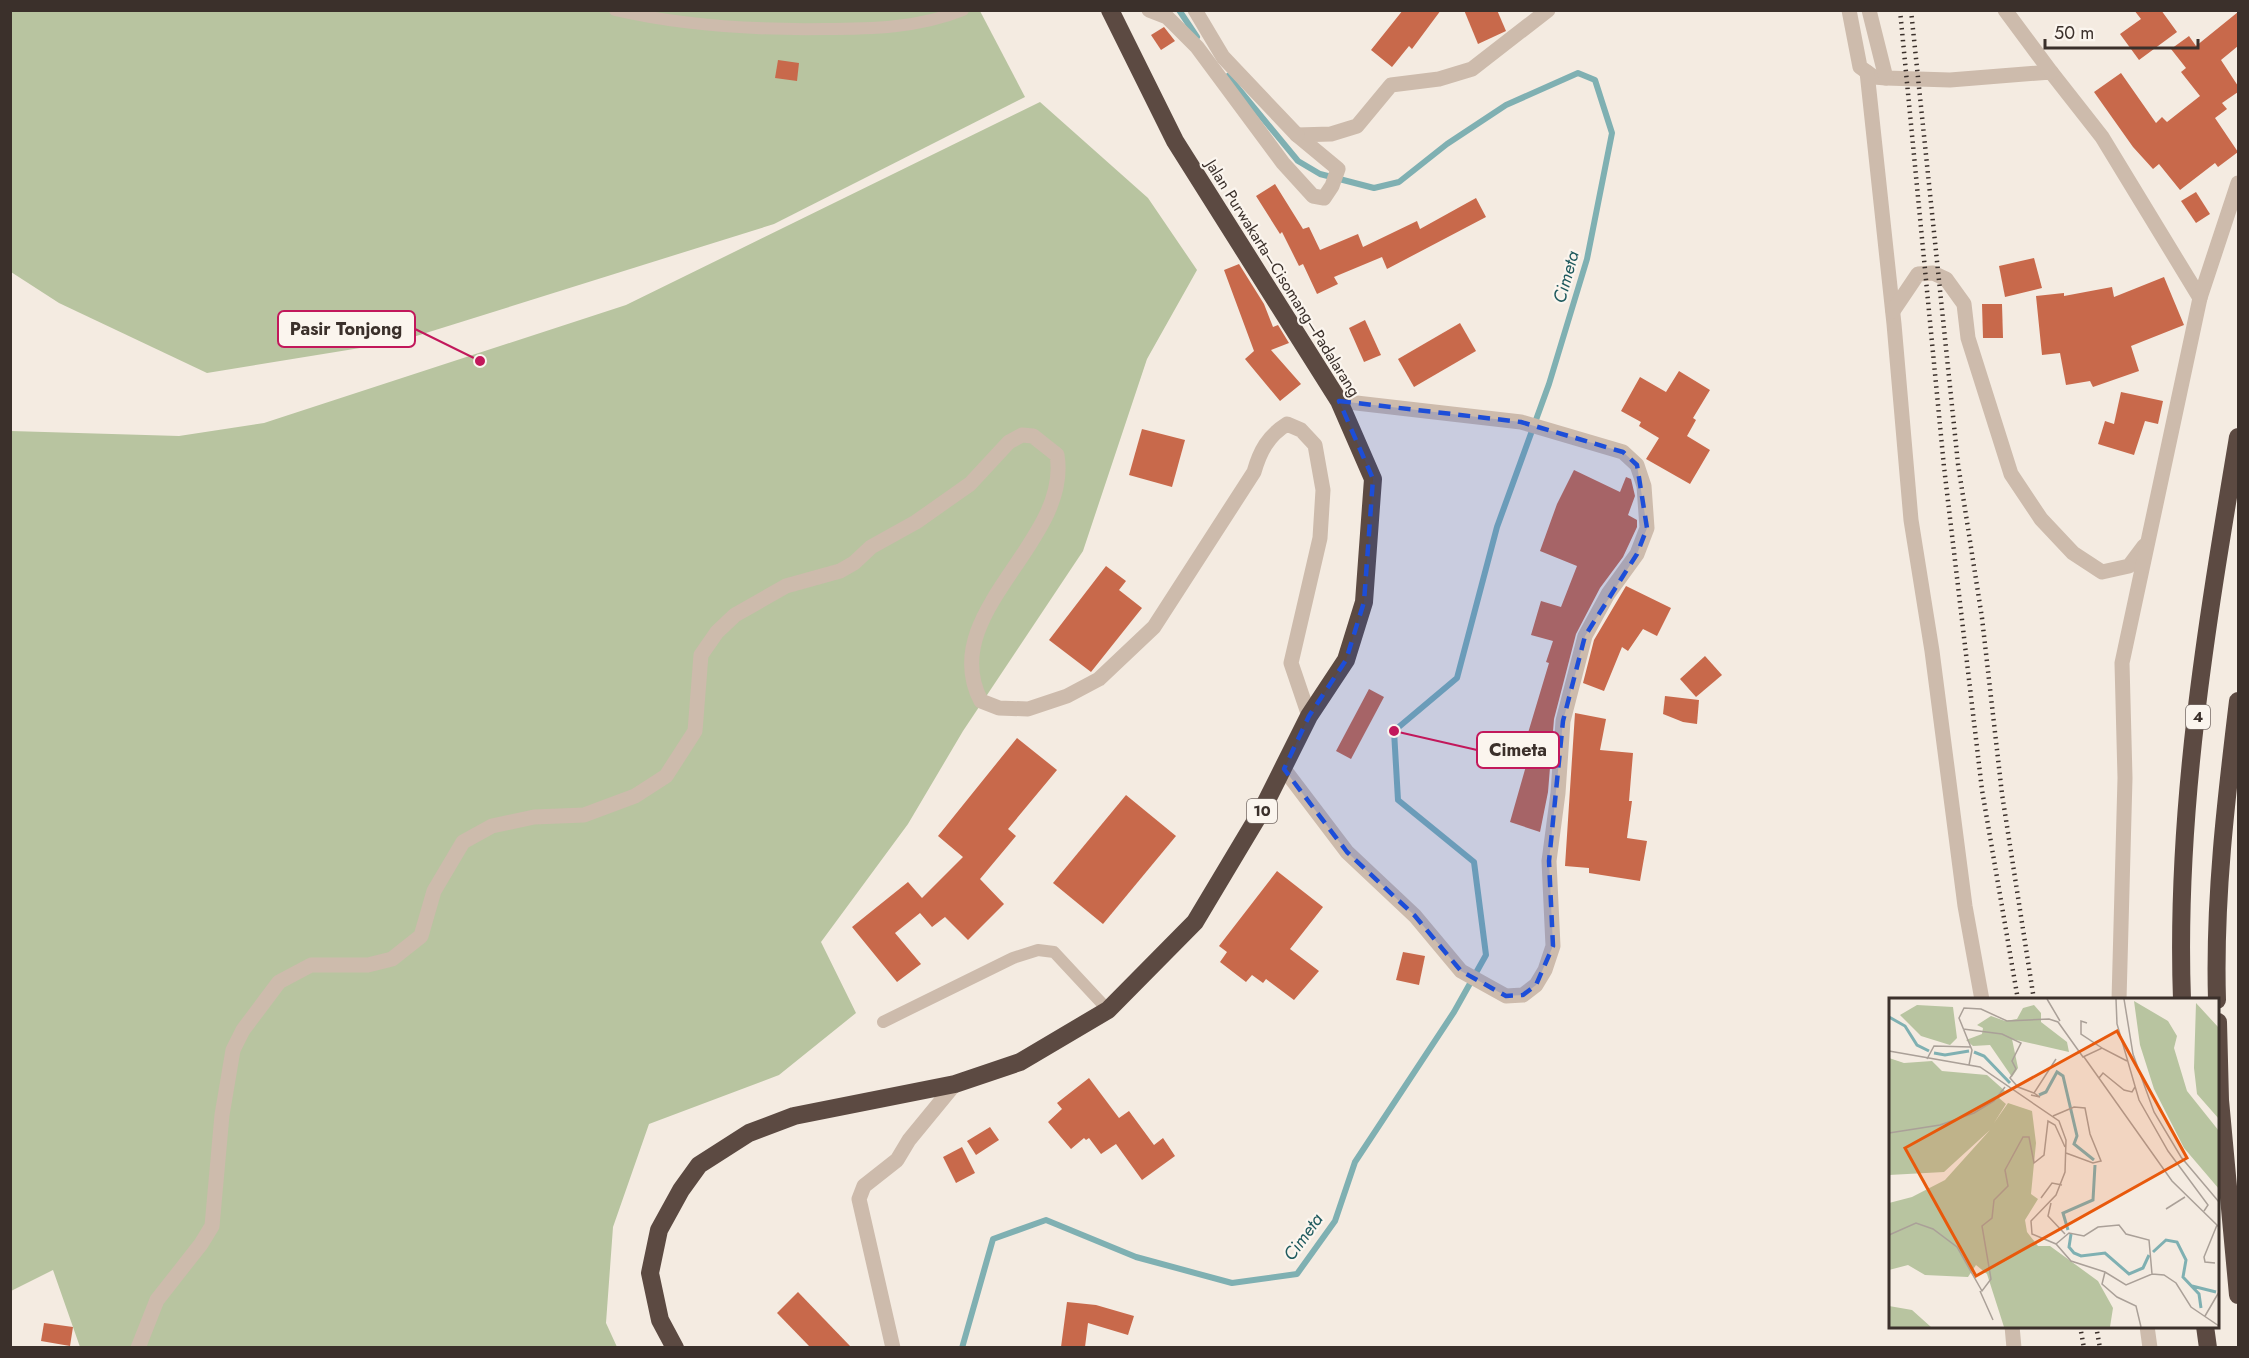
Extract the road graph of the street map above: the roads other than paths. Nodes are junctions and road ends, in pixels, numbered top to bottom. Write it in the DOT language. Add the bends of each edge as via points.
graph roads {
  1 [pos="615,10"];
  2 [pos="963,10"];
  3 [pos="1110,10"];
  4 [pos="1149,10"];
  5 [pos="1195,10"];
  6 [pos="1548,10"];
  7 [pos="1849,10"];
  8 [pos="1869,10"];
  9 [pos="2005,10"];
  10 [pos="1867,72"];
  11 [pos="2051,72"];
  12 [pos="1886,78"];
  13 [pos="1297,135"];
  14 [pos="2238,183"];
  15 [pos="2200,298"];
  16 [pos="1893,311"];
  17 [pos="1338,401"];
  18 [pos="2238,437"];
  19 [pos="2148,542"];
  20 [pos="2238,701"];
  21 [pos="1309,716"];
  22 [pos="1284,769"];
  23 [pos="1982,998"];
  24 [pos="2119,998"];
  25 [pos="2182,998"];
  26 [pos="2217,998"];
  27 [pos="1108,1010"];
  28 [pos="883,1022"];
  29 [pos="2219,1074"];
  30 [pos="955,1084"];
  31 [pos="2238,1295"];
  32 [pos="2012,1328"];
  33 [pos="2147,1328"];
  34 [pos="2205,1328"];
  35 [pos="138,1347"];
  36 [pos="675,1347"];
  37 [pos="893,1347"];
  38 [pos="2014,1347"];
  39 [pos="2150,1347"];
  40 [pos="2208,1347"];
  1 -- 2 [label="lane" via="680,22 763,30 912,24 935,21"];
  3 -- 17 [label="highway, Jalan Purwakarta–Cisomang–Padalarang / 10" via="1175,141"];
  4 -- 13 [label="street" via="1167,17 1197,47 1283,163 1313,196 1324,198 1338,169"];
  5 -- 13 [label="street" via="1223,57"];
  6 -- 13 [label="street" via="1472,69 1439,79 1391,85 1357,126 1331,134"];
  7 -- 10 [label="street" via="1860,68"];
  8 -- 12 [label="street"];
  9 -- 11 [label="street"];
  10 -- 12 [label="street" via="1875,78"];
  10 -- 16 [label="street"];
  11 -- 12 [label="street" via="1950,80"];
  11 -- 15 [label="street" via="2102,137"];
  14 -- 15 [label="street"];
  15 -- 19 [label="street"];
  16 -- 19 [label="street" via="1918,274 1933,273 1946,279 1964,304 1968,338 2010,474 2041,519 2073,553 2102,572 2129,566"];
  16 -- 23 [label="street" via="1911,520 1965,906"];
  17 -- 21 [label="highway, Jalan Purwakarta–Cisomang–Padalarang / 10" via="1373,479 1364,602 1346,660"];
  17 -- 22 [label="street" via="1521,422 1623,452 1637,465 1644,486 1647,528 1636,554 1585,636 1563,721 1549,861 1552,946 1536,985 1523,995 1506,996 1461,971 1415,916 1347,852"];
  18 -- 25 [label="highway, 4" via="2210,608 2186,825"];
  19 -- 24 [label="street" via="2122,663 2125,778"];
  20 -- 26 [label="highway, 4" via="2225,805 2215,951"];
  21 -- 22 [label="highway, Jalan Purwakarta–Cisomang–Padalarang / 10"];
  21 -- 35 [label="street" via="1291,663 1320,538 1323,490 1315,445 1301,430 1287,424 1260,450 1254,472 1154,627 1099,679 1068,696 1028,709 999,708 981,700 970,674 974,639 996,594 1035,537 1056,493 1060,474 1057,455 1033,436 1022,435 1010,442 970,484 916,522 871,547 855,563 786,586 735,615 717,632 701,655 695,731 666,776 634,796 584,815 534,817 492,826 463,842 434,891 421,936 392,958 368,965 311,965 279,982 233,1050 222,1115 212,1226 157,1300"];
  22 -- 27 [label="highway, Jalan Purwakarta–Cisomang–Padalarang / 10" via="1195,922"];
  27 -- 28 [label="lane" via="1053,952 1038,950 1013,958"];
  27 -- 30 [label="highway, Jalan Purwakarta–Cisomang–Padalarang / 10" via="1020,1062"];
  29 -- 31 [label="highway"];
  30 -- 36 [label="highway, Jalan Purwakarta–Cisomang–Padalarang / 10" via="794,1116 748,1133 699,1165 659,1230 650,1273 660,1320"];
  30 -- 37 [label="street" via="897,1160 864,1186 859,1199"];
  32 -- 38 [label="street"];
  33 -- 39 [label="street"];
  34 -- 40 [label="highway"];
}
